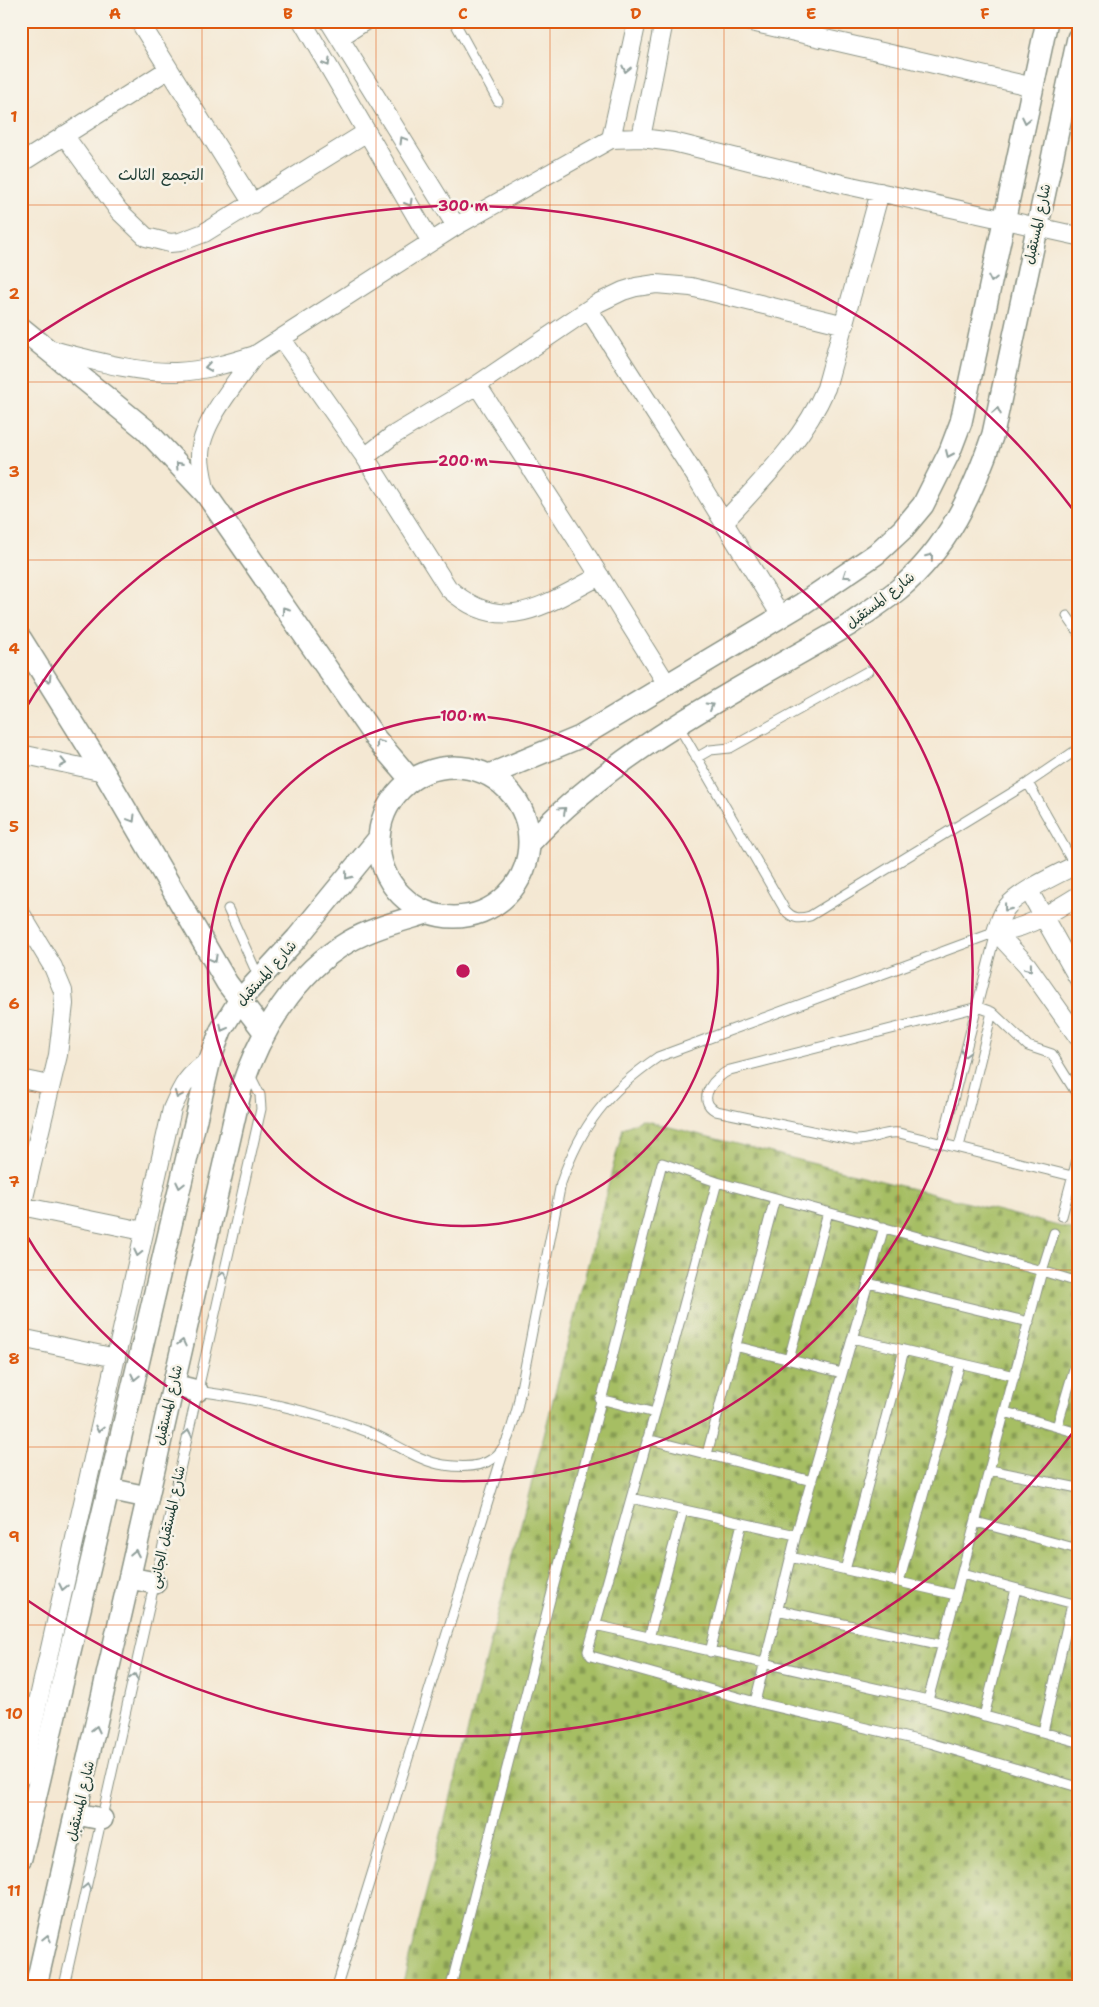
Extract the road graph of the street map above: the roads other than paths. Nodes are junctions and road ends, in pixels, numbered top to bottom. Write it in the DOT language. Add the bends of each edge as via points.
graph roads {
  1 [pos="139,21"];
  2 [pos="302,21"];
  3 [pos="330,21"];
  4 [pos="365,21"];
  5 [pos="454,21"];
  6 [pos="637,21"];
  7 [pos="664,21"];
  8 [pos="747,21"];
  9 [pos="1047,21"];
  10 [pos="340,37"];
  11 [pos="1078,38"];
  12 [pos="169,69"];
  13 [pos="1034,87"];
  14 [pos="498,101"];
  15 [pos="367,132"];
  16 [pos="64,135"];
  17 [pos="611,138"];
  18 [pos="641,138"];
  19 [pos="21,163"];
  20 [pos="880,192"];
  21 [pos="253,204"];
  22 [pos="1005,219"];
  23 [pos="456,226"];
  24 [pos="1036,226"];
  25 [pos="1078,236"];
  26 [pos="432,242"];
  27 [pos="588,310"];
  28 [pos="845,325"];
  29 [pos="21,328"];
  30 [pos="281,338"];
  31 [pos="48,349"];
  32 [pos="255,356"];
  33 [pos="476,385"];
  34 [pos="365,457"];
  35 [pos="206,494"];
  36 [pos="724,522"];
  37 [pos="600,576"];
  38 [pos="781,616"];
  39 [pos="1067,616"];
  40 [pos="1078,632"];
  41 [pos="21,639"];
  42 [pos="868,671"];
  43 [pos="667,684"];
  44 [pos="678,725"];
  45 [pos="1078,749"];
  46 [pos="21,754"];
  47 [pos="696,758"];
  48 [pos="104,772"];
  49 [pos="489,775"];
  50 [pos="411,780"];
  51 [pos="1028,782"];
  52 [pos="379,838"];
  53 [pos="529,844"];
  54 [pos="1076,865"];
  55 [pos="1028,891"];
  56 [pos="1078,896"];
  57 [pos="228,909"];
  58 [pos="427,912"];
  59 [pos="21,914"];
  60 [pos="1042,917"];
  61 [pos="996,932"];
  62 [pos="1078,978"];
  63 [pos="259,979"];
  64 [pos="239,1001"];
  65 [pos="978,1007"];
  66 [pos="992,1012"];
  67 [pos="265,1033"];
  68 [pos="1078,1037"];
  69 [pos="210,1060"];
  70 [pos="247,1070"];
  71 [pos="21,1078"];
  72 [pos="50,1085"];
  73 [pos="1078,1096"];
  74 [pos="942,1143"];
  75 [pos="959,1148"];
  76 [pos="1078,1156"];
  77 [pos="1072,1176"];
  78 [pos="717,1182"];
  79 [pos="775,1198"];
  80 [pos="22,1206"];
  81 [pos="828,1212"];
  82 [pos="1062,1216"];
  83 [pos="884,1226"];
  84 [pos="143,1232"];
  85 [pos="1054,1233"];
  86 [pos="1042,1271"];
  87 [pos="1078,1282"];
  88 [pos="868,1283"];
  89 [pos="1028,1322"];
  90 [pos="21,1338"];
  91 [pos="852,1338"];
  92 [pos="736,1346"];
  93 [pos="904,1350"];
  94 [pos="1078,1355"];
  95 [pos="116,1358"];
  96 [pos="789,1359"];
  97 [pos="960,1363"];
  98 [pos="842,1372"];
  99 [pos="1014,1376"];
  100 [pos="172,1385"];
  101 [pos="197,1391"];
  102 [pos="600,1399"];
  103 [pos="1005,1412"];
  104 [pos="655,1413"];
  105 [pos="1057,1427"];
  106 [pos="1078,1433"];
  107 [pos="647,1440"];
  108 [pos="507,1442"];
  109 [pos="707,1454"];
  110 [pos="990,1470"];
  111 [pos="812,1481"];
  112 [pos="1078,1488"];
  113 [pos="109,1489"];
  114 [pos="147,1497"];
  115 [pos="631,1498"];
  116 [pos="683,1510"];
  117 [pos="976,1522"];
  118 [pos="742,1523"];
  119 [pos="796,1535"];
  120 [pos="1078,1549"];
  121 [pos="790,1558"];
  122 [pos="845,1570"];
  123 [pos="962,1574"];
  124 [pos="130,1578"];
  125 [pos="899,1582"];
  126 [pos="155,1583"];
  127 [pos="1016,1589"];
  128 [pos="956,1596"];
  129 [pos="1075,1604"];
  130 [pos="777,1610"];
  131 [pos="595,1625"];
  132 [pos="649,1638"];
  133 [pos="943,1645"];
  134 [pos="710,1652"];
  135 [pos="764,1664"];
  136 [pos="928,1700"];
  137 [pos="754,1702"];
  138 [pos="984,1716"];
  139 [pos="1043,1732"];
  140 [pos="1078,1742"];
  141 [pos="21,1776"];
  142 [pos="1078,1787"];
  143 [pos="77,1814"];
  144 [pos="102,1819"];
  145 [pos="21,1858"];
  146 [pos="36,1986"];
  147 [pos="64,1986"];
  148 [pos="337,1986"];
  149 [pos="451,1986"];
  1 -- 12 [label="street"];
  2 -- 15 [label="street, one-way"];
  3 -- 10 [label="street"];
  4 -- 10 [label="street"];
  5 -- 14 [label="lane"];
  6 -- 17 [label="street, one-way"];
  7 -- 18 [label="street"];
  8 -- 13 [label="street"];
  9 -- 13 [label="street"];
  23 -- 10 [label="street, one-way"];
  11 -- 24 [label="street, شارع المستقبل"];
  12 -- 16 [label="street"];
  12 -- 21 [label="street"];
  13 -- 22 [label="street, one-way"];
  15 -- 21 [label="street"];
  15 -- 26 [label="street, one-way"];
  16 -- 19 [label="street"];
  16 -- 21 [label="street" via="119,211 146,237 180,242 204,233"];
  17 -- 18 [label="street"];
  17 -- 23 [label="street"];
  18 -- 20 [label="street" via="680,144"];
  20 -- 22 [label="street"];
  20 -- 28 [label="street"];
  22 -- 24 [label="street"];
  22 -- 38 [label="street, one-way" via="961,422 932,489 903,529 876,554"];
  23 -- 26 [label="street"];
  24 -- 25 [label="street"];
  44 -- 24 [label="street, شارع المستقبل, one-way" via="849,625 899,589 944,540 978,477 993,434"];
  26 -- 30 [label="street"];
  27 -- 28 [label="street" via="622,291 664,284 716,292"];
  27 -- 33 [label="street"];
  27 -- 36 [label="street"];
  28 -- 36 [label="street" via="826,388 814,415 789,450"];
  29 -- 31 [label="street"];
  30 -- 32 [label="street"];
  30 -- 34 [label="street"];
  32 -- 31 [label="street, one-way" via="176,372 137,369"];
  35 -- 31 [label="street, one-way" via="145,429"];
  32 -- 35 [label="street" via="211,420 202,440 200,456"];
  33 -- 34 [label="street" via="392,436"];
  33 -- 37 [label="street"];
  34 -- 37 [label="street" via="448,588 483,612 496,614 536,609"];
  50 -- 35 [label="street, one-way" via="376,739"];
  36 -- 38 [label="street"];
  37 -- 43 [label="street"];
  38 -- 43 [label="street"];
  39 -- 40 [label="lane"];
  41 -- 48 [label="street, one-way"];
  42 -- 47 [label="lane" via="730,748 710,750"];
  43 -- 49 [label="street" via="580,737"];
  44 -- 47 [label="lane"];
  53 -- 44 [label="street, شارع المستقبل, one-way" via="616,765"];
  45 -- 51 [label="lane"];
  46 -- 48 [label="street, one-way"];
  47 -- 51 [label="lane" via="785,910 800,919 810,916"];
  48 -- 64 [label="street, one-way"];
  49 -- 50 [label="street" via="457,766 440,768"];
  49 -- 53 [label="street" via="510,792 520,806"];
  50 -- 52 [label="street" via="388,806"];
  51 -- 54 [label="lane"];
  52 -- 58 [label="street" via="382,865 388,879 411,904"];
  52 -- 63 [label="street, شارع المستقبل, one-way"];
  53 -- 58 [label="street" via="527,861 520,877 498,902 470,916 442,916"];
  54 -- 55 [label="street"];
  55 -- 60 [label="street"];
  55 -- 61 [label="street, one-way" via="1008,905"];
  56 -- 60 [label="street"];
  57 -- 63 [label="lane"];
  58 -- 67 [label="street, شارع المستقبل" via="348,942 314,969 290,994"];
  59 -- 72 [label="street" via="33,929 63,990 62,1030"];
  60 -- 61 [label="street" via="1020,928"];
  60 -- 62 [label="street"];
  61 -- 65 [label="lane"];
  61 -- 68 [label="street, one-way" via="1027,965"];
  61 -- 108 [label="lane" via="658,1058 607,1098 587,1124 572,1152 561,1184 517,1409"];
  63 -- 64 [label="street, شارع المستقبل"];
  64 -- 67 [label="street"];
  64 -- 69 [label="street, شارع المستقبل, one-way"];
  65 -- 66 [label="lane"];
  65 -- 74 [label="lane, one-way"];
  65 -- 74 [label="lane" via="730,1070 710,1085 707,1098 711,1108 716,1110 855,1140 870,1140 892,1132"];
  66 -- 73 [label="lane" via="1020,1040 1052,1054"];
  66 -- 75 [label="lane"];
  67 -- 70 [label="street, شارع المستقبل"];
  69 -- 84 [label="street, one-way" via="183,1082 172,1109"];
  69 -- 113 [label="street, شارع المستقبل, one-way"];
  100 -- 70 [label="street, شارع المستقبل, one-way"];
  101 -- 70 [label="lane, شارع المستقبل الجانبى, one-way" via="260,1109 260,1095"];
  71 -- 72 [label="street"];
  72 -- 80 [label="street"];
  74 -- 75 [label="lane"];
  75 -- 77 [label="lane"];
  76 -- 77 [label="lane"];
  77 -- 82 [label="lane"];
  78 -- 79 [label="lane"];
  78 -- 102 [label="lane" via="662,1163"];
  78 -- 104 [label="lane"];
  79 -- 81 [label="lane"];
  79 -- 92 [label="lane"];
  80 -- 84 [label="street"];
  81 -- 83 [label="lane"];
  81 -- 96 [label="lane"];
  83 -- 86 [label="lane"];
  83 -- 88 [label="lane"];
  84 -- 95 [label="street, one-way"];
  85 -- 86 [label="lane"];
  86 -- 87 [label="lane"];
  86 -- 89 [label="lane"];
  88 -- 89 [label="lane"];
  88 -- 91 [label="lane"];
  89 -- 99 [label="lane"];
  90 -- 95 [label="street"];
  91 -- 93 [label="lane"];
  91 -- 98 [label="lane"];
  92 -- 96 [label="lane"];
  92 -- 109 [label="lane"];
  93 -- 97 [label="lane"];
  93 -- 122 [label="lane"];
  94 -- 105 [label="lane"];
  95 -- 141 [label="street, one-way"];
  96 -- 98 [label="lane"];
  97 -- 99 [label="lane"];
  97 -- 125 [label="lane"];
  98 -- 111 [label="lane"];
  99 -- 103 [label="lane"];
  100 -- 101 [label="street"];
  100 -- 114 [label="street, شارع المستقبل"];
  101 -- 108 [label="lane" via="260,1400 321,1415 442,1465 472,1466 493,1459"];
  126 -- 101 [label="lane, شارع المستقبل الجانبى, one-way"];
  102 -- 104 [label="lane"];
  102 -- 149 [label="lane"];
  103 -- 105 [label="lane"];
  103 -- 110 [label="lane"];
  104 -- 107 [label="lane"];
  105 -- 106 [label="lane"];
  107 -- 109 [label="lane"];
  107 -- 115 [label="lane"];
  108 -- 148 [label="lane"];
  109 -- 111 [label="lane"];
  110 -- 112 [label="lane"];
  110 -- 117 [label="lane"];
  111 -- 119 [label="lane"];
  113 -- 114 [label="street"];
  113 -- 145 [label="street, شارع المستقبل"];
  124 -- 114 [label="street, شارع المستقبل, one-way"];
  115 -- 116 [label="lane"];
  115 -- 131 [label="lane"];
  116 -- 118 [label="lane"];
  116 -- 132 [label="lane"];
  117 -- 120 [label="lane"];
  117 -- 123 [label="lane"];
  118 -- 119 [label="lane"];
  118 -- 134 [label="lane"];
  119 -- 121 [label="lane"];
  121 -- 122 [label="lane"];
  121 -- 130 [label="lane"];
  122 -- 125 [label="lane"];
  123 -- 127 [label="lane"];
  123 -- 128 [label="lane"];
  124 -- 126 [label="street"];
  143 -- 124 [label="street, شارع المستقبل, one-way"];
  125 -- 128 [label="lane"];
  144 -- 126 [label="lane, شارع المستقبل الجانبى, one-way"];
  127 -- 129 [label="lane"];
  127 -- 138 [label="lane"];
  128 -- 133 [label="lane"];
  129 -- 139 [label="lane"];
  130 -- 133 [label="lane"];
  130 -- 135 [label="lane"];
  131 -- 132 [label="lane"];
  131 -- 137 [label="lane" via="588,1652 591,1656"];
  132 -- 134 [label="lane"];
  133 -- 136 [label="lane"];
  134 -- 135 [label="lane"];
  135 -- 136 [label="lane"];
  135 -- 137 [label="lane"];
  136 -- 138 [label="lane"];
  137 -- 142 [label="lane" via="930,1743"];
  138 -- 139 [label="lane"];
  139 -- 140 [label="lane"];
  143 -- 144 [label="street"];
  146 -- 143 [label="street, شارع المستقبل, one-way"];
  147 -- 144 [label="lane, شارع المستقبل الجانبى, one-way"];
}
